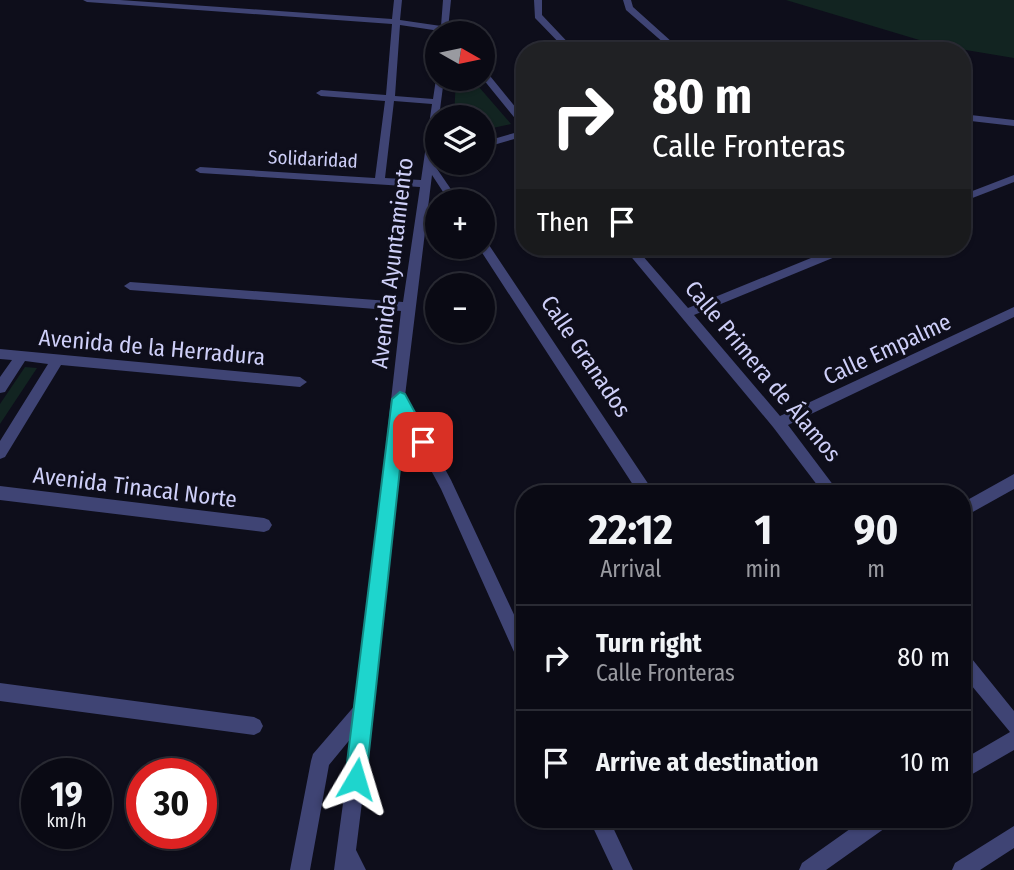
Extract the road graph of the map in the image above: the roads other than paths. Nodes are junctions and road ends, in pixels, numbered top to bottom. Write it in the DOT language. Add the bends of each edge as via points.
graph roads {
  1 [pos="87,0"];
  2 [pos="249,0"];
  3 [pos="398,0"];
  4 [pos="447,0"];
  5 [pos="538,0"];
  6 [pos="627,0"];
  7 [pos="243,10"];
  8 [pos="446,21"];
  9 [pos="395,22"];
  10 [pos="425,28"];
  11 [pos="563,42"];
  12 [pos="668,42"];
  13 [pos="495,88"];
  14 [pos="438,91"];
  15 [pos="320,93"];
  16 [pos="390,99"];
  17 [pos="437,102"];
  18 [pos="437,105"];
  19 [pos="516,114"];
  20 [pos="971,118"];
  21 [pos="1014,123"];
  22 [pos="516,136"];
  23 [pos="495,142"];
  24 [pos="200,170"];
  25 [pos="427,175"];
  26 [pos="1014,178"];
  27 [pos="380,181"];
  28 [pos="424,184"];
  29 [pos="971,196"];
  30 [pos="637,256"];
  31 [pos="826,256"];
  32 [pos="492,259"];
  33 [pos="130,286"];
  34 [pos="408,307"];
  35 [pos="1014,312"];
  36 [pos="685,314"];
  37 [pos="0,354"];
  38 [pos="22,356"];
  39 [pos="57,360"];
  40 [pos="300,382"];
  41 [pos="0,388"];
  42 [pos="400,399"];
  43 [pos="778,424"];
  44 [pos="0,453"];
  45 [pos="1014,481"];
  46 [pos="642,485"];
  47 [pos="825,485"];
  48 [pos="0,493"];
  49 [pos="971,506"];
  50 [pos="264,525"];
  51 [pos="516,637"];
  52 [pos="971,671"];
  53 [pos="0,692"];
  54 [pos="365,707"];
  55 [pos="1014,725"];
  56 [pos="254,726"];
  57 [pos="1014,740"];
  58 [pos="971,766"];
  59 [pos="603,828"];
  60 [pos="862,828"];
  61 [pos="1014,836"];
  62 [pos="345,861"];
  63 [pos="300,870"];
  64 [pos="356,870"];
  65 [pos="623,870"];
  66 [pos="809,870"];
  67 [pos="962,870"];
  1 -- 7 [label="street"];
  2 -- 7 [label="street"];
  3 -- 9 [label="street"];
  4 -- 8 [label="street"];
  5 -- 11 [label="street" via="538,16"];
  6 -- 12 [label="street" via="629,8"];
  7 -- 9 [label="street"];
  9 -- 10 [label="street"];
  9 -- 16 [label="street"];
  13 -- 19 [label="street"];
  14 -- 17 [label="street, Avenida Ayuntamiento"];
  15 -- 16 [label="street"];
  16 -- 17 [label="street"];
  16 -- 27 [label="street"];
  17 -- 18 [label="street, Avenida Ayuntamiento"];
  20 -- 21 [label="street"];
  22 -- 23 [label="street"];
  24 -- 27 [label="street, Solidaridad"];
  25 -- 28 [label="street, Avenida Ayuntamiento"];
  26 -- 29 [label="street"];
  27 -- 28 [label="street, Solidaridad"];
  28 -- 34 [label="street, Avenida Ayuntamiento"];
  30 -- 36 [label="street, Calle Primera de Álamos"];
  31 -- 36 [label="street"];
  32 -- 46 [label="street, Calle Granados"];
  33 -- 34 [label="street"];
  34 -- 42 [label="street, Avenida Ayuntamiento"];
  35 -- 43 [label="street, Calle Empalme"];
  36 -- 43 [label="street, Calle Primera de Álamos"];
  37 -- 38 [label="street, Avenida de la Herradura"];
  38 -- 39 [label="street, Avenida de la Herradura"];
  38 -- 41 [label="street"];
  39 -- 40 [label="street, Avenida de la Herradura"];
  39 -- 44 [label="street"];
  42 -- 51 [label="street" via="446,485"];
  42 -- 54 [label="street, Avenida Ayuntamiento"];
  43 -- 47 [label="street, Calle Primera de Álamos"];
  45 -- 49 [label="street"];
  48 -- 50 [label="street, Avenida Tinacal Norte"];
  52 -- 55 [label="street"];
  53 -- 56 [label="street"];
  54 -- 62 [label="street, Avenida Ayuntamiento"];
  54 -- 63 [label="street" via="320,761"];
  57 -- 58 [label="street"];
  59 -- 65 [label="street"];
  60 -- 66 [label="street"];
  61 -- 67 [label="street"];
  62 -- 64 [label="street"];
}
